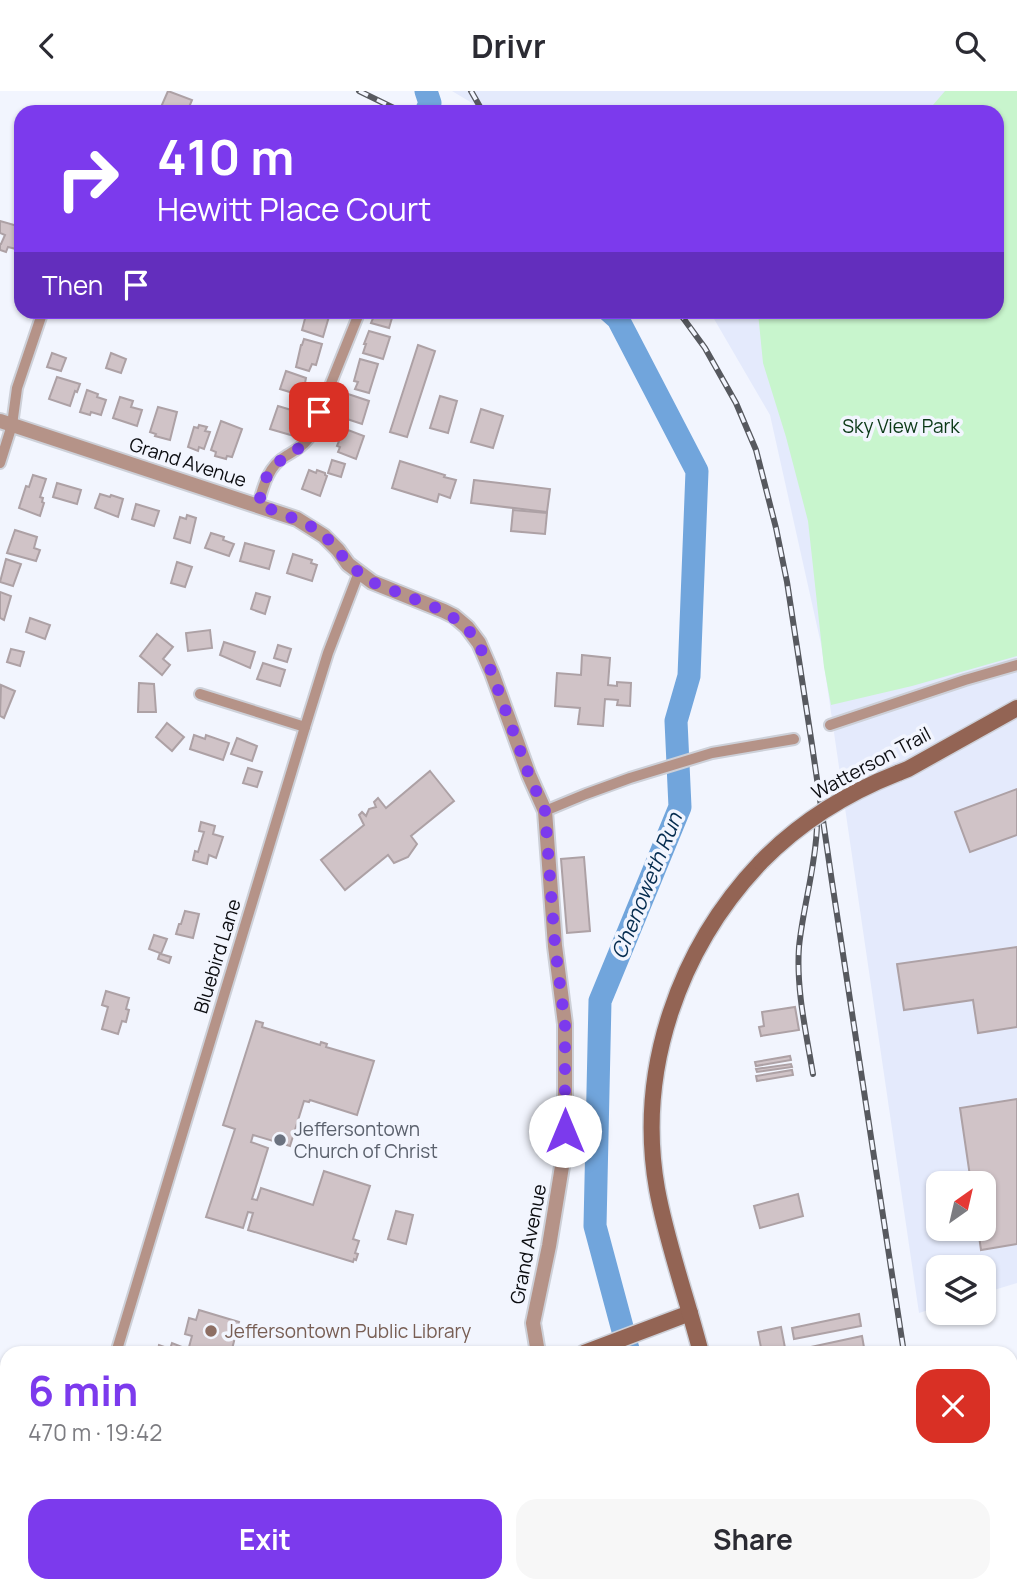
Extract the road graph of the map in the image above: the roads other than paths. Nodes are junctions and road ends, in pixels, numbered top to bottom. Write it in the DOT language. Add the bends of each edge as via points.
graph roads {
  1 [pos="40,319"];
  2 [pos="357,319"];
  3 [pos="6,423"];
  4 [pos="0,463"];
  5 [pos="258,505"];
  6 [pos="359,572"];
  7 [pos="1017,665"];
  8 [pos="200,694"];
  9 [pos="1017,708"];
  10 [pos="830,725"];
  11 [pos="304,727"];
  12 [pos="794,739"];
  13 [pos="545,811"];
  14 [pos="690,1313"];
  15 [pos="118,1346"];
  16 [pos="537,1346"];
  17 [pos="600,1346"];
  18 [pos="699,1346"];
  1 -- 3 [label="street"];
  2 -- 5 [label="street" via="309,438 277,463 266,478"];
  3 -- 4 [label="street"];
  3 -- 5 [label="street, Grand Avenue"];
  5 -- 6 [label="street, Grand Avenue" via="312,527"];
  6 -- 11 [label="street, Bluebird Lane"];
  6 -- 13 [label="street, Grand Avenue" via="372,582 444,611 467,628 492,673"];
  7 -- 10 [label="street"];
  8 -- 11 [label="street"];
  9 -- 14 [label="main road, Watterson Trail, bridge" via="908,769 848,796 793,832 725,904 690,961 659,1055 652,1120 656,1186"];
  11 -- 15 [label="street, Bluebird Lane"];
  12 -- 13 [label="street" via="712,753"];
  13 -- 16 [label="street, Grand Avenue" via="565,1024 565,1148 533,1323"];
  14 -- 17 [label="main road"];
  14 -- 18 [label="main road, Watterson Trail"];
}
